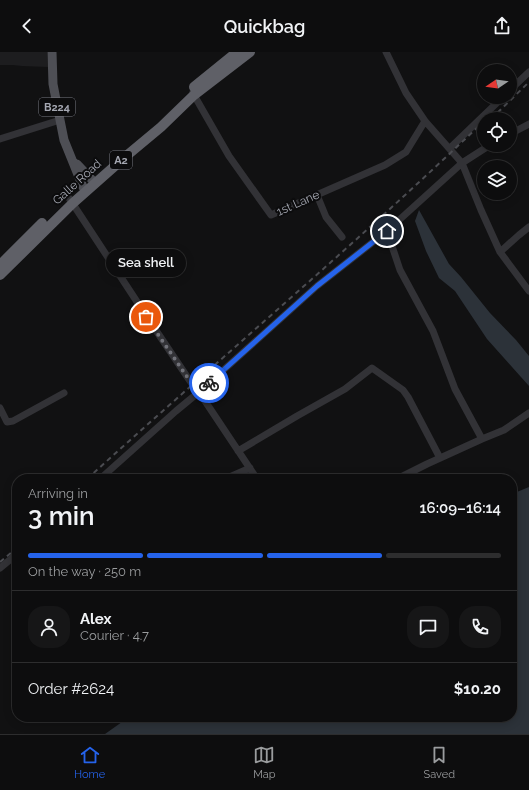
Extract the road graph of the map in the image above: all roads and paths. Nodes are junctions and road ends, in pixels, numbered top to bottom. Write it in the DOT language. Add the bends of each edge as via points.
graph roads {
  1 [pos="52,52"];
  2 [pos="238,52"];
  3 [pos="250,52"];
  4 [pos="386,52"];
  5 [pos="529,72"];
  6 [pos="517,83"];
  7 [pos="193,92"];
  8 [pos="496,104"];
  9 [pos="60,120"];
  10 [pos="425,121"];
  11 [pos="529,124"];
  12 [pos="517,130"];
  13 [pos="0,139"];
  14 [pos="450,148"];
  15 [pos="479,152"];
  16 [pos="73,160"];
  17 [pos="462,163"];
  18 [pos="93,181"];
  19 [pos="84,189"];
  20 [pos="317,194"];
  21 [pos="71,200"];
  22 [pos="529,227"];
  23 [pos="387,231"];
  24 [pos="342,237"];
  25 [pos="500,252"];
  26 [pos="0,265"];
  27 [pos="0,275"];
  28 [pos="529,291"];
  29 [pos="64,392"];
  30 [pos="199,392"];
  31 [pos="0,408"];
  32 [pos="529,413"];
  33 [pos="482,439"];
  34 [pos="238,451"];
  35 [pos="440,458"];
  36 [pos="250,468"];
  37 [pos="106,474"];
  38 [pos="236,474"];
  39 [pos="254,474"];
  40 [pos="407,474"];
  41 [pos="12,558"];
  42 [pos="0,568"];
  1 -- 9 [label="main road, B224" via="53,84"];
  2 -- 7 [label="highway, Galle Road / A2"];
  3 -- 7 [label="highway, Galle Road / A2"];
  4 -- 10 [label="street" via="406,93"];
  5 -- 6 [label="street"];
  7 -- 18 [label="highway, Galle Road / A2" via="96,173"];
  7 -- 20 [label="street, 1st Lane" via="229,156 270,215"];
  8 -- 14 [label="street"];
  9 -- 13 [label="street"];
  9 -- 16 [label="main road, B224" via="64,140"];
  10 -- 14 [label="street"];
  10 -- 20 [label="street, 1st Lane" via="406,152 385,166"];
  11 -- 12 [label="street"];
  14 -- 17 [label="street"];
  15 -- 17 [label="street"];
  16 -- 18 [label="main road, B224"];
  16 -- 19 [label="main road, B224"];
  17 -- 23 [label="street"];
  17 -- 25 [label="street"];
  18 -- 19 [label="highway, Galle Road / A2"];
  19 -- 21 [label="highway, Galle Road / A2"];
  20 -- 24 [label="street" via="326,217"];
  21 -- 26 [label="highway, Galle Road / A2" via="45,220"];
  21 -- 27 [label="highway, Galle Road / A2"];
  21 -- 30 [label="street" via="146,317"];
  22 -- 25 [label="street"];
  23 -- 30 [label="street" via="317,286"];
  23 -- 33 [label="street" via="400,270 433,331 455,389"];
  25 -- 28 [label="street"];
  29 -- 31 [label="street" via="9,423"];
  30 -- 34 [label="street"];
  30 -- 37 [label="street"];
  32 -- 33 [label="street" via="504,430"];
  33 -- 35 [label="street"];
  34 -- 35 [label="street" via="345,389 372,368 403,390"];
  34 -- 36 [label="street"];
  35 -- 40 [label="street"];
  36 -- 38 [label="street"];
  36 -- 39 [label="street"];
  41 -- 42 [label="street"];
}
